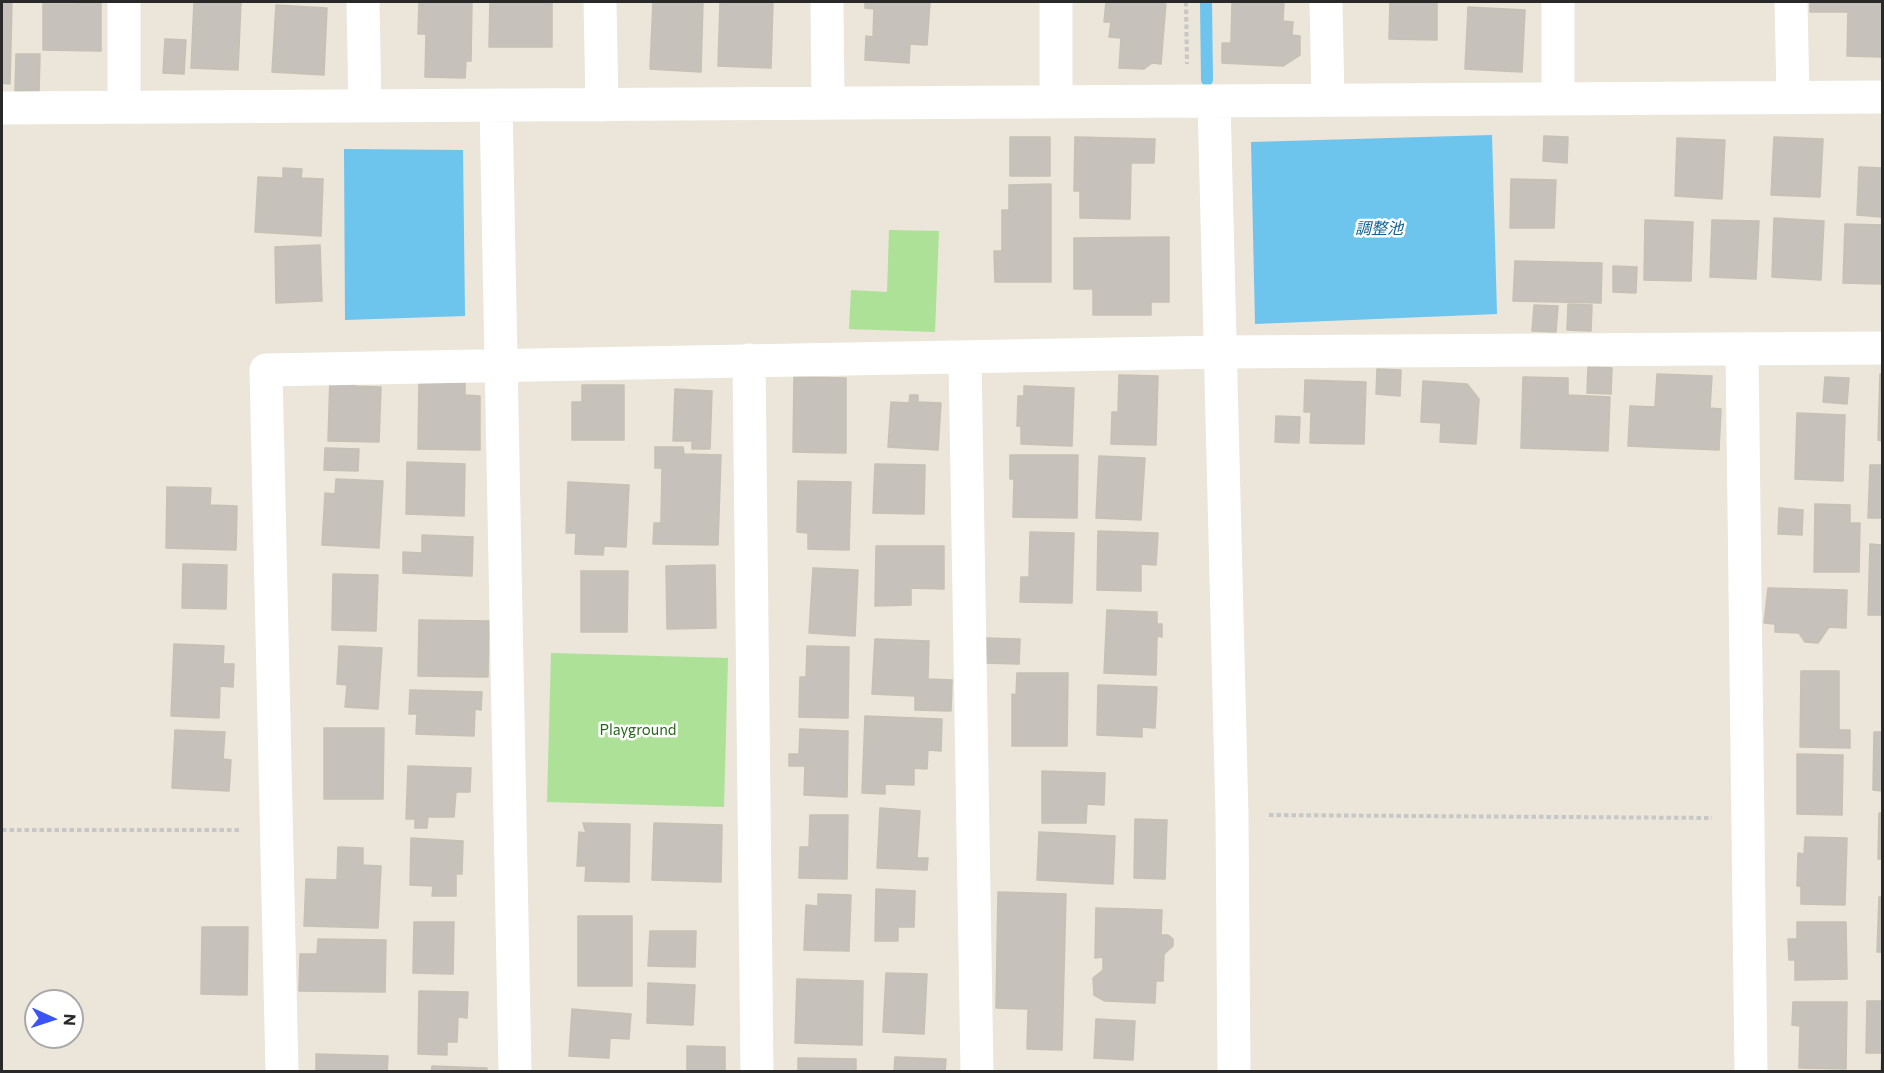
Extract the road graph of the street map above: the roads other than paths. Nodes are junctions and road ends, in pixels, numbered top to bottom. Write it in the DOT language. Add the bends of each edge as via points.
graph roads {
  1 [pos="124,2"];
  2 [pos="363,2"];
  3 [pos="600,2"];
  4 [pos="827,2"];
  5 [pos="1056,2"];
  6 [pos="1326,2"];
  7 [pos="1558,2"];
  8 [pos="1791,2"];
  9 [pos="1793,97"];
  10 [pos="1882,97"];
  11 [pos="1558,99"];
  12 [pos="1328,100"];
  13 [pos="1056,101"];
  14 [pos="1200,101"];
  15 [pos="828,103"];
  16 [pos="496,105"];
  17 [pos="602,105"];
  18 [pos="365,106"];
  19 [pos="123,107"];
  20 [pos="2,108"];
  21 [pos="1882,348"];
  22 [pos="1742,349"];
  23 [pos="1220,352"];
  24 [pos="965,357"];
  25 [pos="749,360"];
  26 [pos="501,364"];
  27 [pos="282,1071"];
  28 [pos="515,1071"];
  29 [pos="757,1071"];
  30 [pos="977,1071"];
  31 [pos="1234,1071"];
  32 [pos="1752,1071"];
  1 -- 19 [label="street"];
  2 -- 18 [label="street"];
  3 -- 17 [label="street"];
  4 -- 15 [label="street"];
  5 -- 13 [label="street"];
  6 -- 12 [label="street"];
  7 -- 11 [label="street"];
  8 -- 9 [label="street"];
  9 -- 10 [label="street"];
  9 -- 11 [label="street"];
  11 -- 12 [label="street"];
  12 -- 14 [label="street"];
  13 -- 14 [label="street"];
  13 -- 15 [label="street"];
  14 -- 23 [label="street"];
  15 -- 17 [label="street"];
  16 -- 17 [label="street"];
  16 -- 18 [label="street"];
  16 -- 26 [label="street"];
  18 -- 19 [label="street"];
  19 -- 20 [label="street"];
  21 -- 22 [label="street"];
  22 -- 23 [label="street"];
  22 -- 32 [label="street"];
  23 -- 24 [label="street"];
  23 -- 31 [label="street"];
  24 -- 25 [label="street"];
  24 -- 30 [label="street"];
  25 -- 26 [label="street"];
  25 -- 29 [label="street"];
  26 -- 27 [label="street" via="266,370"];
  26 -- 28 [label="street"];
}
